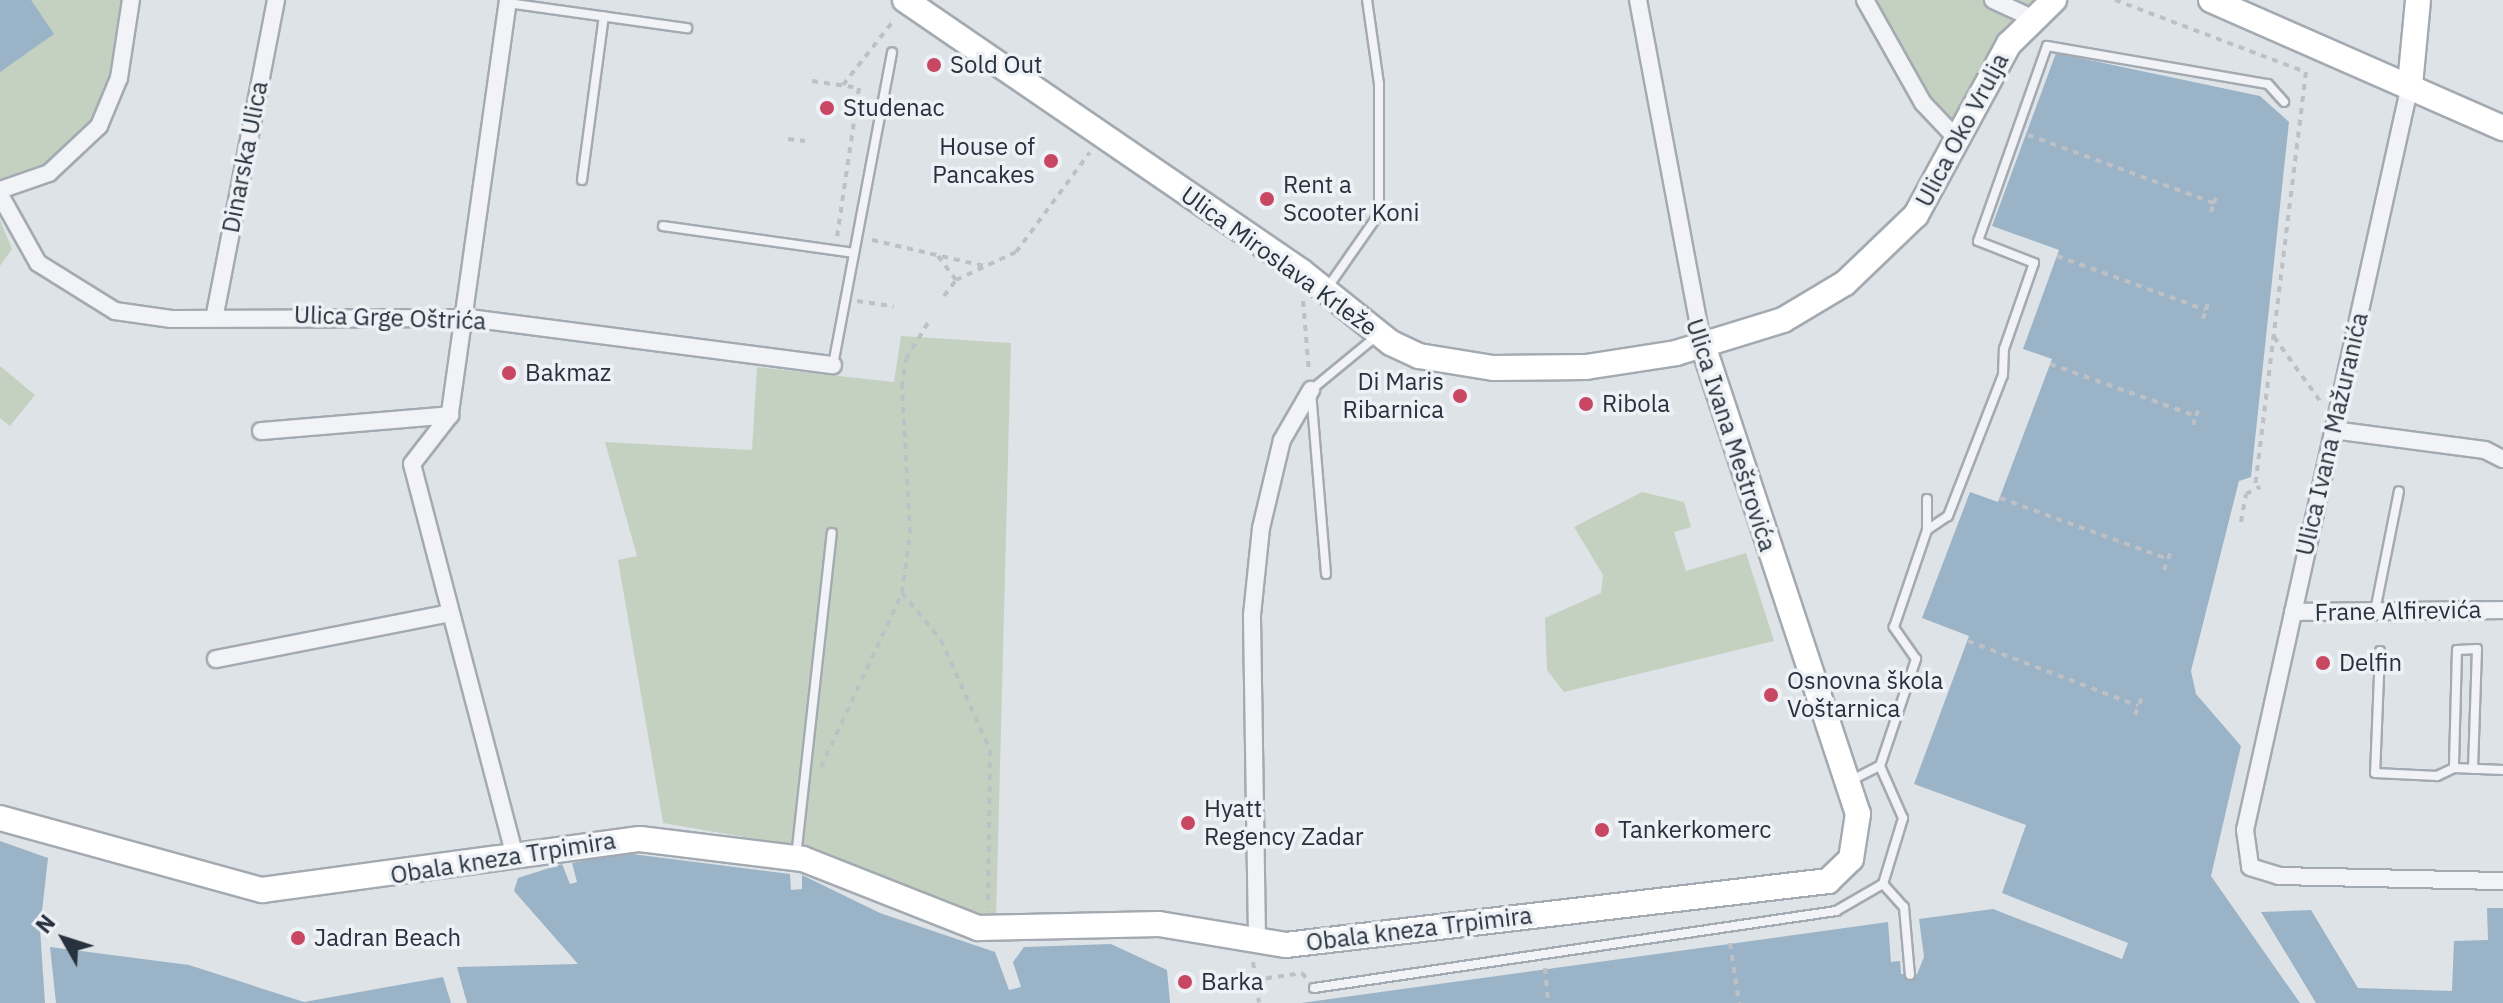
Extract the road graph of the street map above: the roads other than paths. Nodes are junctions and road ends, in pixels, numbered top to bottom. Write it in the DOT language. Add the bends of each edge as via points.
graph roads {
  1 [pos="131,0"];
  2 [pos="276,0"];
  3 [pos="1367,0"];
  4 [pos="1638,0"];
  5 [pos="1865,0"];
  6 [pos="1993,0"];
  7 [pos="2054,0"];
  8 [pos="2211,0"];
  9 [pos="2418,0"];
  10 [pos="508,1"];
  11 [pos="906,1"];
  12 [pos="604,16"];
  13 [pos="2032,18"];
  14 [pos="687,28"];
  15 [pos="892,53"];
  16 [pos="2410,85"];
  17 [pos="2284,102"];
  18 [pos="2503,128"];
  19 [pos="1959,141"];
  20 [pos="582,180"];
  21 [pos="0,193"];
  22 [pos="663,226"];
  23 [pos="854,253"];
  24 [pos="1325,291"];
  25 [pos="215,314"];
  26 [pos="469,318"];
  27 [pos="1379,334"];
  28 [pos="1703,346"];
  29 [pos="833,365"];
  30 [pos="1311,390"];
  31 [pos="450,415"];
  32 [pos="2334,426"];
  33 [pos="261,431"];
  34 [pos="2503,459"];
  35 [pos="2399,491"];
  36 [pos="1927,499"];
  37 [pos="1927,530"];
  38 [pos="832,533"];
  39 [pos="1326,574"];
  40 [pos="2503,610"];
  41 [pos="2375,611"];
  42 [pos="2293,612"];
  43 [pos="450,613"];
  44 [pos="2380,651"];
  45 [pos="216,659"];
  46 [pos="1880,766"];
  47 [pos="2454,768"];
  48 [pos="2473,769"];
  49 [pos="2503,770"];
  50 [pos="1847,782"];
  51 [pos="0,818"];
  52 [pos="514,852"];
  53 [pos="795,858"];
  54 [pos="1851,859"];
  55 [pos="2503,881"];
  56 [pos="1883,884"];
  57 [pos="1255,936"];
  58 [pos="1910,975"];
  59 [pos="1314,988"];
  1 -- 21 [label="street" via="119,78 99,126 49,173"];
  2 -- 25 [label="street, Dinarska Ulica"];
  3 -- 24 [label="lane" via="1379,84 1379,214"];
  4 -- 28 [label="street, Ulica Ivana Meštrovića"];
  5 -- 19 [label="street" via="1923,103"];
  6 -- 13 [label="street"];
  7 -- 13 [label="street, Ulica Oko Vrulja"];
  8 -- 16 [label="street"];
  9 -- 16 [label="street, Ulica Ivana Mažuranića"];
  10 -- 12 [label="lane"];
  10 -- 26 [label="street"];
  11 -- 24 [label="street, Ulica Miroslava Krleže"];
  12 -- 14 [label="lane"];
  12 -- 20 [label="lane"];
  13 -- 19 [label="street, Ulica Oko Vrulja" via="1988,78"];
  15 -- 23 [label="lane"];
  16 -- 18 [label="street"];
  16 -- 32 [label="street, Ulica Ivana Mažuranića"];
  17 -- 37 [label="lane" via="2268,84 2047,46 1978,241 2034,263 2004,349 2003,375 1953,502"];
  19 -- 28 [label="street, Ulica Oko Vrulja" via="1916,215 1845,283 1783,320"];
  21 -- 25 [label="street, Ulica Grge Oštrića" via="38,263 62,283 115,311 171,319"];
  22 -- 23 [label="lane"];
  23 -- 29 [label="lane"];
  24 -- 27 [label="street, Ulica Miroslava Krleže"];
  25 -- 26 [label="street, Ulica Grge Oštrića"];
  26 -- 29 [label="street, Ulica Grge Oštrića"];
  26 -- 31 [label="street"];
  27 -- 28 [label="street, Ulica Miroslava Krleže" via="1419,356 1493,368 1586,367"];
  27 -- 30 [label="lane"];
  28 -- 50 [label="street, Ulica Ivana Meštrovića"];
  30 -- 39 [label="lane"];
  30 -- 57 [label="street" via="1282,440 1261,528 1252,615"];
  31 -- 33 [label="street"];
  31 -- 43 [label="street" via="412,464"];
  32 -- 34 [label="street" via="2485,450"];
  32 -- 42 [label="street, Ulica Ivana Mažuranića"];
  35 -- 41 [label="lane"];
  36 -- 37 [label="lane"];
  37 -- 46 [label="lane" via="1894,627 1916,659"];
  38 -- 53 [label="lane"];
  40 -- 41 [label="street, Frane Alfirevića"];
  41 -- 42 [label="street, Frane Alfirevića"];
  42 -- 55 [label="street, Ulica Ivana Mažuranića" via="2245,830 2250,867 2279,876"];
  43 -- 45 [label="street"];
  43 -- 52 [label="street"];
  44 -- 47 [label="lane" via="2375,773 2437,776"];
  46 -- 50 [label="lane"];
  46 -- 56 [label="lane" via="1903,818"];
  47 -- 48 [label="lane"];
  47 -- 48 [label="lane" via="2457,650 2477,649"];
  48 -- 49 [label="lane"];
  50 -- 54 [label="street, Ulica Ivana Meštrovića" via="1858,814"];
  51 -- 52 [label="street, Obala kneza Trpimira" via="262,890 320,888"];
  52 -- 53 [label="street, Obala kneza Trpimira" via="640,839"];
  53 -- 57 [label="street, Obala kneza Trpimira" via="988,929 1159,924"];
  54 -- 57 [label="street, Obala kneza Trpimira" via="1828,881 1808,886 1286,945"];
  56 -- 58 [label="lane" via="1904,907"];
  56 -- 59 [label="lane" via="1836,911"];
}
